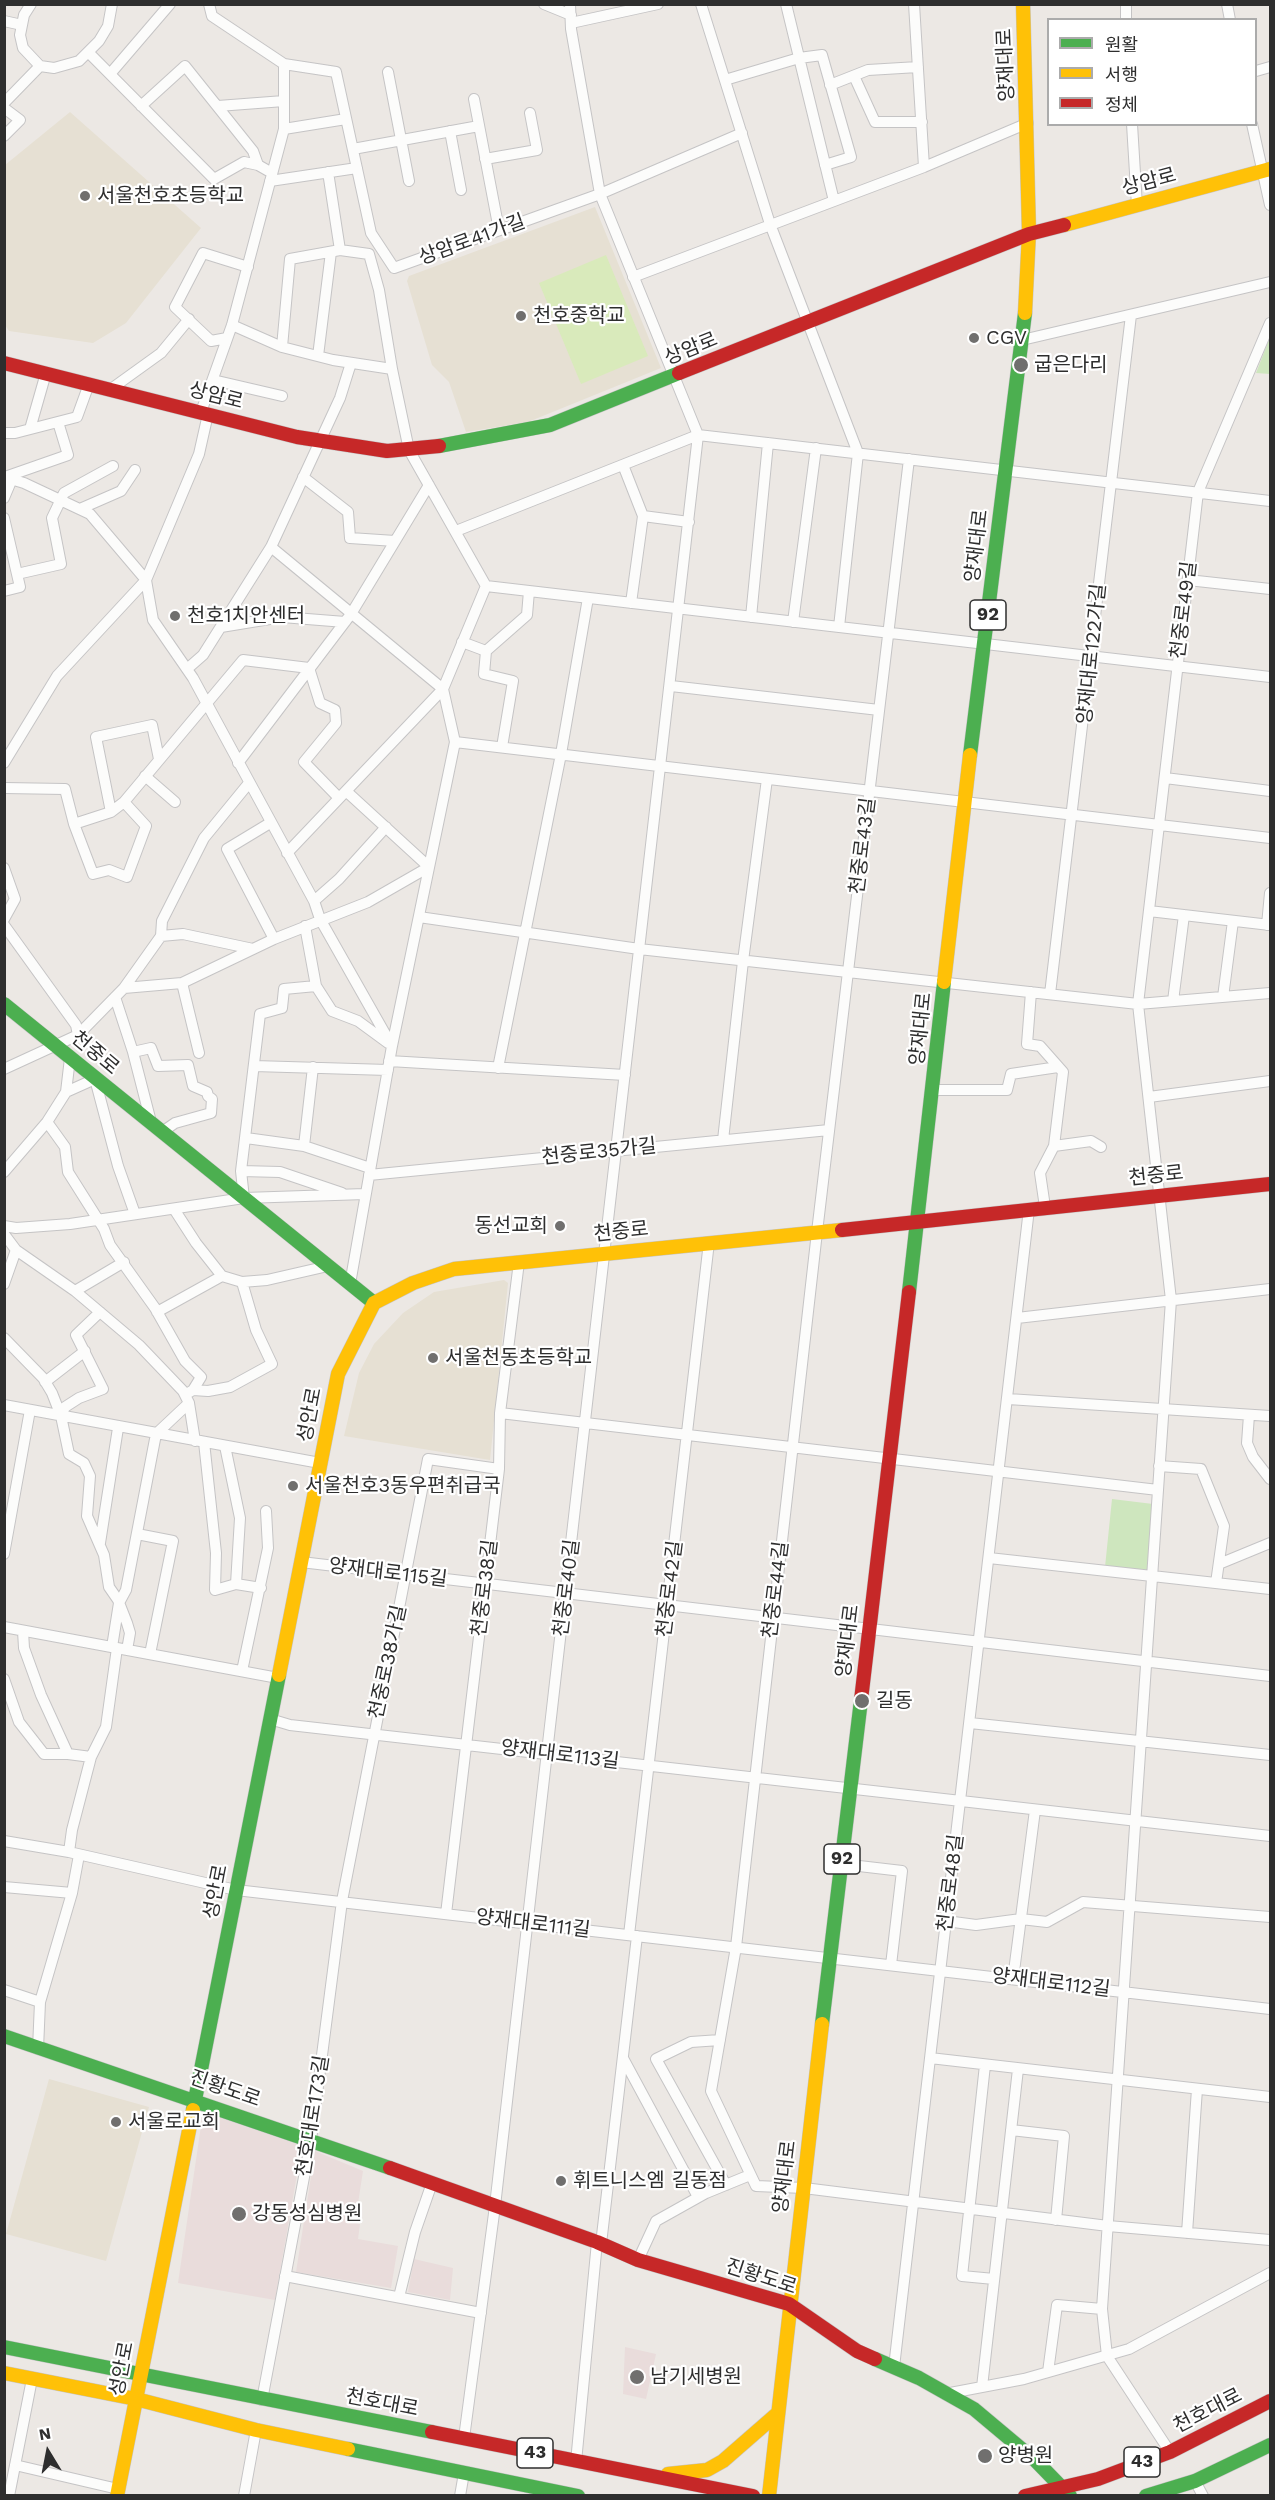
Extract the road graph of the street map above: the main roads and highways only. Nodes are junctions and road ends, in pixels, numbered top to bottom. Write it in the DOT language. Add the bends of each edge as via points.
graph roads {
  1 [pos="1023,4"];
  2 [pos="1266,170"];
  3 [pos="1029,234"];
  4 [pos="5,363"];
  5 [pos="4,1004"];
  6 [pos="1270,1184"];
  7 [pos="917,1223"];
  8 [pos="374,1303"];
  9 [pos="4,2036"];
  10 [pos="195,2099"];
  11 [pos="789,2304"];
  12 [pos="4,2347"];
  13 [pos="4,2373"];
  14 [pos="140,2375"];
  15 [pos="136,2399"];
  16 [pos="1270,2401"];
  17 [pos="778,2413"];
  18 [pos="1270,2445"];
  19 [pos="640,2475"];
  20 [pos="118,2492"];
  21 [pos="1066,2492"];
  22 [pos="574,2495"];
  23 [pos="753,2496"];
  24 [pos="769,2496"];
  25 [pos="1025,2496"];
  26 [pos="1146,2496"];
  1 -- 3 [label="main road, 양재대로 / 92"];
  2 -- 3 [label="main road, 상암로"];
  3 -- 4 [label="main road, 상암로" via="550,424 409,450 387,452 321,441"];
  3 -- 7 [label="main road, 양재대로 / 92" via="1022,340"];
  5 -- 8 [label="main road, 천중로"];
  6 -- 7 [label="main road, 천중로"];
  7 -- 8 [label="main road, 천중로" via="454,1269 413,1283"];
  7 -- 11 [label="main road, 양재대로 / 92"];
  8 -- 10 [label="main road, 성안로" via="338,1374"];
  9 -- 10 [label="main road, 진황도로"];
  10 -- 11 [label="main road, 진황도로" via="638,2260"];
  10 -- 14 [label="main road, 성안로"];
  11 -- 17 [label="main road, 양재대로 / 92"];
  11 -- 21 [label="main road, 진황도로" via="857,2351 919,2378 974,2409"];
  12 -- 14 [label="main road, 천호대로 / 43"];
  13 -- 15 [label="main road, 43"];
  14 -- 15 [label="main road, 성안로"];
  14 -- 19 [label="main road, 천호대로 / 43"];
  15 -- 20 [label="main road, 성안로"];
  15 -- 22 [label="main road, 43" via="256,2430"];
  16 -- 21 [label="main road, 천호대로 / 43" via="1170,2452"];
  17 -- 19 [label="main road" via="707,2470"];
  17 -- 24 [label="main road, 양재대로 / 92"];
  18 -- 26 [label="main road, 43" via="1195,2481"];
  19 -- 23 [label="main road, 천호대로 / 43"];
  21 -- 25 [label="main road, 천호대로 / 43"];
}
